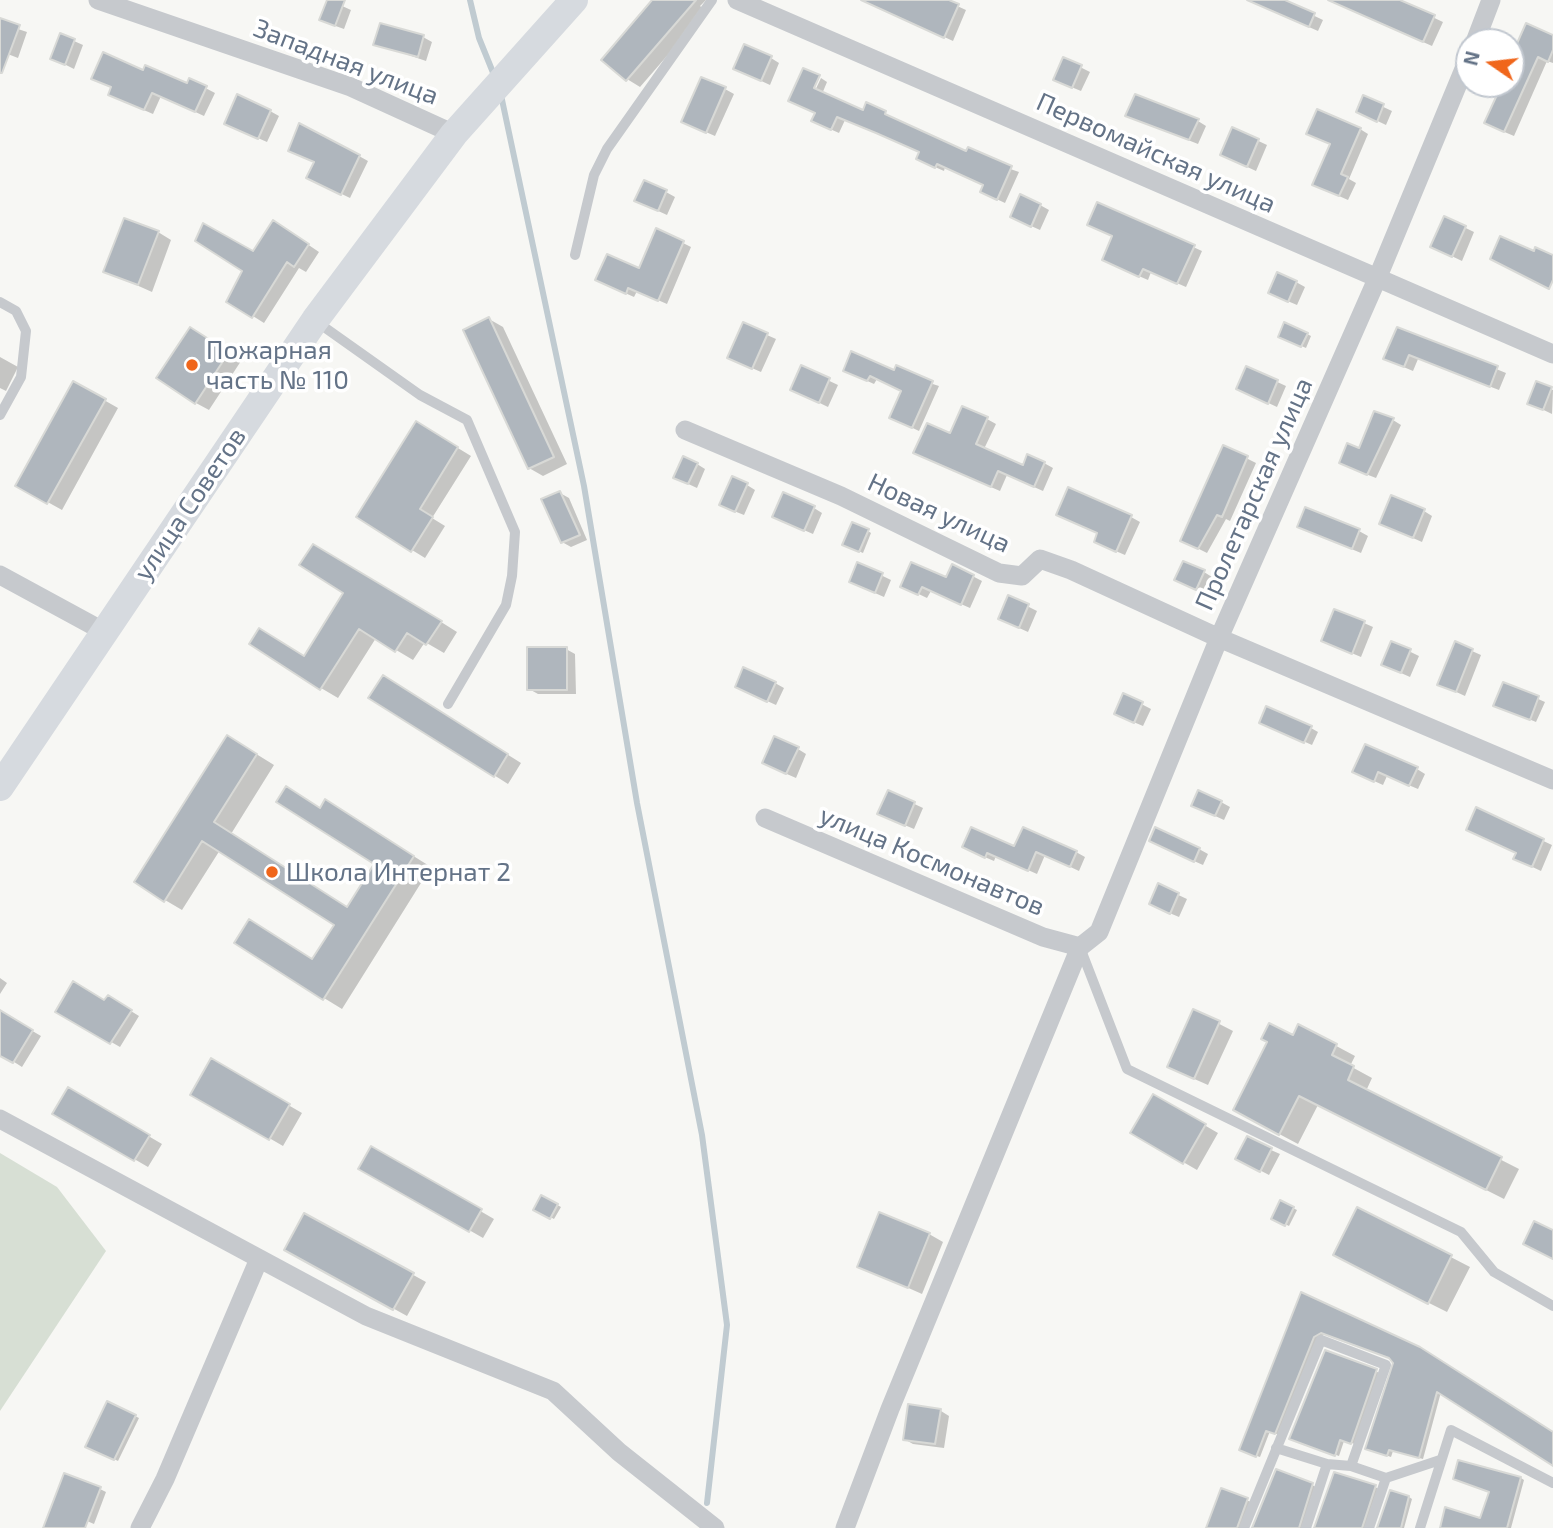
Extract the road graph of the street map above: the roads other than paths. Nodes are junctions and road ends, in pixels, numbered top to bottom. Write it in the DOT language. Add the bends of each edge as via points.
graph roads {
  1 [pos="98,0"];
  2 [pos="712,0"];
  3 [pos="737,0"];
  4 [pos="1491,0"];
  5 [pos="569,2"];
  6 [pos="131,5"];
  7 [pos="1480,28"];
  8 [pos="1455,91"];
  9 [pos="454,134"];
  10 [pos="575,255"];
  11 [pos="1377,279"];
  12 [pos="0,302"];
  13 [pos="315,320"];
  14 [pos="1553,354"];
  15 [pos="0,415"];
  16 [pos="685,429"];
  17 [pos="3,579"];
  18 [pos="103,631"];
  19 [pos="1219,638"];
  20 [pos="448,704"];
  21 [pos="1553,780"];
  22 [pos="0,787"];
  23 [pos="765,818"];
  24 [pos="1080,947"];
  25 [pos="0,1119"];
  26 [pos="259,1259"];
  27 [pos="1553,1306"];
  28 [pos="1276,1448"];
  29 [pos="1440,1460"];
  30 [pos="1327,1464"];
  31 [pos="1351,1466"];
  32 [pos="1386,1478"];
  33 [pos="1553,1483"];
  34 [pos="140,1528"];
  35 [pos="715,1528"];
  36 [pos="845,1528"];
  37 [pos="1244,1528"];
  38 [pos="1306,1528"];
  39 [pos="1369,1528"];
  40 [pos="1420,1528"];
  1 -- 6 [label="street, Западная улица"];
  2 -- 10 [label="lane" via="607,149 594,175"];
  3 -- 11 [label="street, Первомайская улица"];
  4 -- 7 [label="street"];
  5 -- 9 [label="main road, улица Советов"];
  6 -- 9 [label="street, Западная улица" via="351,87"];
  8 -- 11 [label="street, Пролетарская улица"];
  9 -- 13 [label="main road, улица Советов"];
  11 -- 14 [label="street, Первомайская улица"];
  11 -- 19 [label="street, Пролетарская улица"];
  12 -- 15 [label="lane" via="16,311 26,331 21,377"];
  13 -- 18 [label="main road, улица Советов"];
  13 -- 20 [label="lane" via="420,395 467,420 515,532 506,605"];
  16 -- 19 [label="street, Новая улица" via="841,496 999,573 1022,576 1040,559"];
  17 -- 18 [label="street"];
  18 -- 22 [label="main road, улица Советов"];
  19 -- 21 [label="street, Новая улица"];
  19 -- 24 [label="street, Пролетарская улица" via="1099,932"];
  23 -- 24 [label="street, улица Космонавтов" via="1044,937"];
  24 -- 27 [label="lane" via="1127,1069 1461,1232 1494,1272"];
  24 -- 36 [label="street"];
  25 -- 26 [label="street"];
  26 -- 34 [label="street"];
  26 -- 35 [label="street" via="366,1316 553,1391 619,1452"];
  28 -- 30 [label="lane"];
  28 -- 31 [label="lane" via="1321,1340 1386,1365"];
  28 -- 37 [label="lane"];
  29 -- 32 [label="lane"];
  29 -- 33 [label="lane" via="1451,1430"];
  29 -- 40 [label="lane"];
  30 -- 31 [label="lane"];
  30 -- 38 [label="lane"];
  31 -- 32 [label="lane"];
  32 -- 39 [label="lane"];
}
